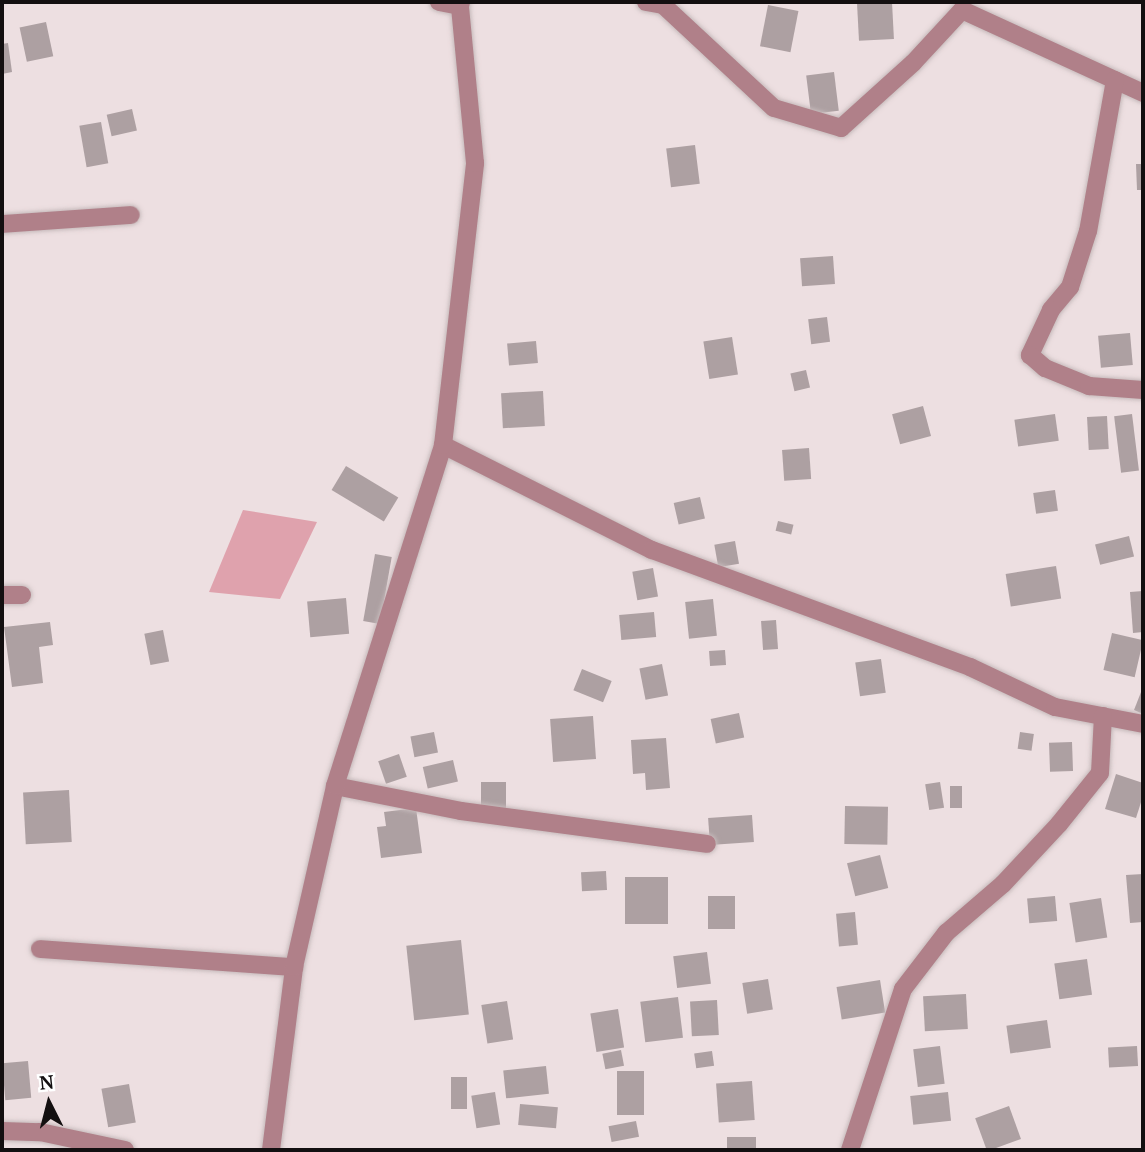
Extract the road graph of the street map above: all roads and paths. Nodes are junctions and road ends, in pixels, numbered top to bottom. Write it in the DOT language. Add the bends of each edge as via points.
graph roads {
  1 [pos="439,2"];
  2 [pos="646,2"];
  3 [pos="461,4"];
  4 [pos="953,11"];
  5 [pos="1115,80"];
  6 [pos="1143,93"];
  7 [pos="131,215"];
  8 [pos="2,223"];
  9 [pos="1143,390"];
  10 [pos="443,445"];
  11 [pos="22,594"];
  12 [pos="2,595"];
  13 [pos="1103,716"];
  14 [pos="1143,724"];
  15 [pos="335,786"];
  16 [pos="707,844"];
  17 [pos="40,949"];
  18 [pos="294,967"];
  19 [pos="2,1131"];
  20 [pos="125,1150"];
  21 [pos="271,1150"];
  22 [pos="850,1150"];
  1 -- 3 [label="street"];
  2 -- 4 [label="street" via="663,5 774,108 841,128 914,63"];
  3 -- 10 [label="street" via="475,163"];
  4 -- 5 [label="street" via="962,10"];
  5 -- 6 [label="street"];
  5 -- 9 [label="street" via="1088,231 1070,287 1051,310 1030,355 1045,368 1089,386"];
  7 -- 8 [label="street"];
  10 -- 13 [label="street" via="652,550 970,667 1055,707"];
  10 -- 15 [label="street"];
  11 -- 12 [label="street"];
  13 -- 14 [label="street"];
  13 -- 22 [label="street" via="1100,773 1003,884 946,933 903,989"];
  15 -- 16 [label="street" via="461,811"];
  15 -- 18 [label="street"];
  17 -- 18 [label="street"];
  18 -- 21 [label="street"];
  19 -- 20 [label="street" via="40,1132"];
}
